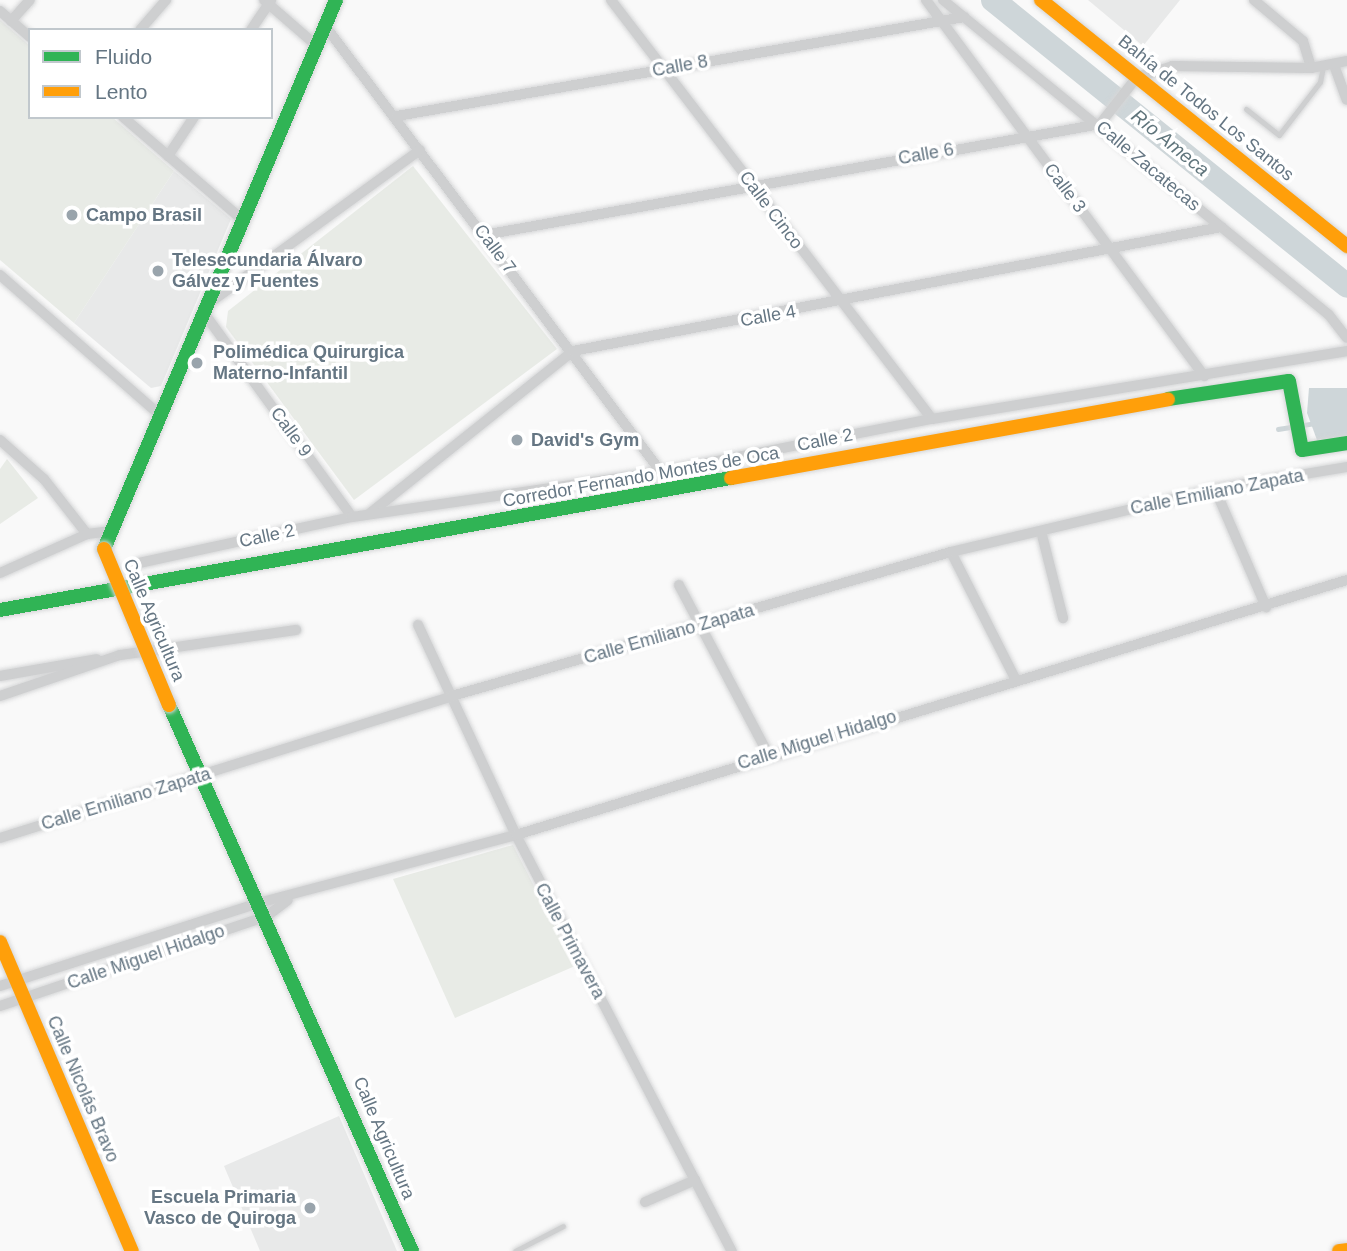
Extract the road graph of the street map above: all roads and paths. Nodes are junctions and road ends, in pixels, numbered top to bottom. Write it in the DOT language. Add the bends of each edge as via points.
graph roads {
  1 [pos="30,0"];
  2 [pos="166,0"];
  3 [pos="337,0"];
  4 [pos="611,0"];
  5 [pos="926,0"];
  6 [pos="943,0"];
  7 [pos="1041,0"];
  8 [pos="1254,0"];
  9 [pos="268,1"];
  10 [pos="0,11"];
  11 [pos="964,17"];
  12 [pos="11,21"];
  13 [pos="941,21"];
  14 [pos="326,27"];
  15 [pos="142,28"];
  16 [pos="252,28"];
  17 [pos="28,35"];
  18 [pos="318,47"];
  19 [pos="1347,61"];
  20 [pos="1323,67"];
  21 [pos="664,69"];
  22 [pos="1133,82"];
  23 [pos="1347,100"];
  24 [pos="1246,109"];
  25 [pos="397,116"];
  26 [pos="125,119"];
  27 [pos="193,119"];
  28 [pos="1100,124"];
  29 [pos="1026,136"];
  30 [pos="421,150"];
  31 [pos="168,156"];
  32 [pos="752,186"];
  33 [pos="244,221"];
  34 [pos="1221,227"];
  35 [pos="484,235"];
  36 [pos="1347,246"];
  37 [pos="1110,249"];
  38 [pos="0,275"];
  39 [pos="841,303"];
  40 [pos="206,308"];
  41 [pos="1347,338"];
  42 [pos="573,351"];
  43 [pos="1347,351"];
  44 [pos="1226,372"];
  45 [pos="1204,376"];
  46 [pos="1246,386"];
  47 [pos="161,416"];
  48 [pos="932,419"];
  49 [pos="0,440"];
  50 [pos="1347,443"];
  51 [pos="1347,467"];
  52 [pos="661,472"];
  53 [pos="1215,489"];
  54 [pos="367,515"];
  55 [pos="352,517"];
  56 [pos="112,531"];
  57 [pos="1041,531"];
  58 [pos="87,534"];
  59 [pos="951,552"];
  60 [pos="139,563"];
  61 [pos="0,573"];
  62 [pos="1347,580"];
  63 [pos="679,584"];
  64 [pos="1266,607"];
  65 [pos="0,610"];
  66 [pos="1063,618"];
  67 [pos="418,625"];
  68 [pos="699,626"];
  69 [pos="296,630"];
  70 [pos="120,655"];
  71 [pos="0,676"];
  72 [pos="1016,680"];
  73 [pos="0,696"];
  74 [pos="452,696"];
  75 [pos="768,754"];
  76 [pos="200,776"];
  77 [pos="516,835"];
  78 [pos="0,838"];
  79 [pos="288,900"];
  80 [pos="262,902"];
  81 [pos="267,916"];
  82 [pos="0,942"];
  83 [pos="16,981"];
  84 [pos="0,986"];
  85 [pos="23,999"];
  86 [pos="0,1006"];
  87 [pos="695,1180"];
  88 [pos="645,1202"];
  89 [pos="563,1226"];
  90 [pos="1347,1250"];
  91 [pos="132,1251"];
  92 [pos="412,1251"];
  93 [pos="515,1251"];
  94 [pos="732,1251"];
  95 [pos="1339,1251"];
  1 -- 12 [label="street"];
  2 -- 15 [label="street"];
  3 -- 14 [label="street, Calle Agricultura"];
  4 -- 21 [label="street, Calle Cinco"];
  5 -- 13 [label="street, Calle 3"];
  6 -- 11 [label="street, Calle Zacatecas"];
  7 -- 22 [label="street, Bahía de Todos Los Santos"];
  8 -- 20 [label="street" via="1303,41"];
  9 -- 16 [label="street"];
  9 -- 18 [label="street"];
  10 -- 12 [label="street"];
  11 -- 13 [label="street, Calle 8"];
  11 -- 28 [label="street, Calle Zacatecas"];
  12 -- 17 [label="street"];
  13 -- 21 [label="street, Calle 8"];
  13 -- 29 [label="street, Calle 3"];
  14 -- 18 [label="street, Calle Agricultura"];
  14 -- 25 [label="street, Calle 7"];
  18 -- 33 [label="street, Calle Agricultura"];
  19 -- 20 [label="street"];
  20 -- 22 [label="street" via="1172,66"];
  20 -- 23 [label="street"];
  20 -- 24 [label="lane" via="1320,82 1279,135"];
  21 -- 25 [label="street, Calle 8"];
  21 -- 32 [label="street, Calle Cinco"];
  22 -- 28 [label="street"];
  22 -- 36 [label="street, Bahía de Todos Los Santos"];
  25 -- 30 [label="street, Calle 7"];
  26 -- 31 [label="street"];
  27 -- 31 [label="street"];
  28 -- 29 [label="street, Calle 6"];
  28 -- 34 [label="street, Calle Zacatecas"];
  29 -- 32 [label="street, Calle 6"];
  29 -- 37 [label="street, Calle 3"];
  30 -- 35 [label="street, Calle 7"];
  30 -- 40 [label="street"];
  31 -- 33 [label="street"];
  32 -- 35 [label="street, Calle 6"];
  32 -- 39 [label="street, Calle Cinco"];
  33 -- 40 [label="street, Calle Agricultura"];
  34 -- 37 [label="street, Calle 4"];
  34 -- 41 [label="street, Calle Zacatecas" via="1329,315"];
  35 -- 42 [label="street, Calle 7"];
  37 -- 39 [label="street, Calle 4"];
  37 -- 45 [label="street, Calle 3"];
  38 -- 47 [label="street"];
  39 -- 42 [label="street, Calle 4"];
  39 -- 48 [label="street, Calle Cinco"];
  40 -- 47 [label="street, Calle Agricultura"];
  40 -- 55 [label="street, Calle 9"];
  42 -- 52 [label="street, Calle 7"];
  42 -- 54 [label="street, Calle 4"];
  43 -- 44 [label="street, Calle 2"];
  44 -- 45 [label="street, Calle 2"];
  44 -- 46 [label="street"];
  45 -- 48 [label="street, Calle 2"];
  46 -- 50 [label="street, Corredor Fernando Montes de Oca" via="1289,382 1300,444"];
  46 -- 65 [label="street, Corredor Fernando Montes de Oca"];
  47 -- 56 [label="street, Calle Agricultura"];
  48 -- 52 [label="street, Calle 2"];
  49 -- 58 [label="street" via="44,479"];
  51 -- 53 [label="street, Calle Emiliano Zapata"];
  52 -- 54 [label="street, Calle 2"];
  53 -- 57 [label="street, Calle Emiliano Zapata"];
  53 -- 64 [label="street"];
  54 -- 55 [label="street, Calle 2"];
  55 -- 60 [label="street, Calle 2"];
  56 -- 58 [label="street"];
  56 -- 76 [label="street, Calle Agricultura, bridge" via="104,550"];
  57 -- 59 [label="street, Calle Emiliano Zapata"];
  57 -- 66 [label="street"];
  58 -- 61 [label="street"];
  59 -- 68 [label="street, Calle Emiliano Zapata"];
  59 -- 72 [label="street"];
  62 -- 64 [label="street, Calle Miguel Hidalgo"];
  63 -- 68 [label="street"];
  64 -- 72 [label="street, Calle Miguel Hidalgo"];
  67 -- 74 [label="street, Calle Primavera"];
  68 -- 74 [label="street, Calle Emiliano Zapata"];
  68 -- 75 [label="street"];
  69 -- 70 [label="street"];
  70 -- 71 [label="street"];
  70 -- 73 [label="street"];
  72 -- 75 [label="street, Calle Miguel Hidalgo"];
  74 -- 76 [label="street, Calle Emiliano Zapata"];
  74 -- 77 [label="street, Calle Primavera"];
  75 -- 77 [label="street, Calle Miguel Hidalgo"];
  76 -- 78 [label="street, Calle Emiliano Zapata"];
  76 -- 80 [label="street, Calle Agricultura"];
  77 -- 79 [label="street, Calle Miguel Hidalgo"];
  77 -- 87 [label="street, Calle Primavera"];
  79 -- 80 [label="street, Calle Miguel Hidalgo"];
  79 -- 81 [label="street, Calle Miguel Hidalgo"];
  80 -- 81 [label="street, Calle Agricultura"];
  80 -- 83 [label="street, Calle Miguel Hidalgo"];
  81 -- 85 [label="street, Calle Miguel Hidalgo"];
  81 -- 92 [label="street, Calle Agricultura"];
  82 -- 83 [label="street, Calle Nicolás Bravo"];
  83 -- 84 [label="street, Calle Miguel Hidalgo"];
  83 -- 85 [label="street, Calle Nicolás Bravo"];
  85 -- 86 [label="street, Calle Miguel Hidalgo"];
  85 -- 91 [label="street, Calle Nicolás Bravo"];
  87 -- 88 [label="street"];
  87 -- 94 [label="street, Calle Primavera"];
  89 -- 93 [label="lane"];
  90 -- 95 [label="street"];
}
